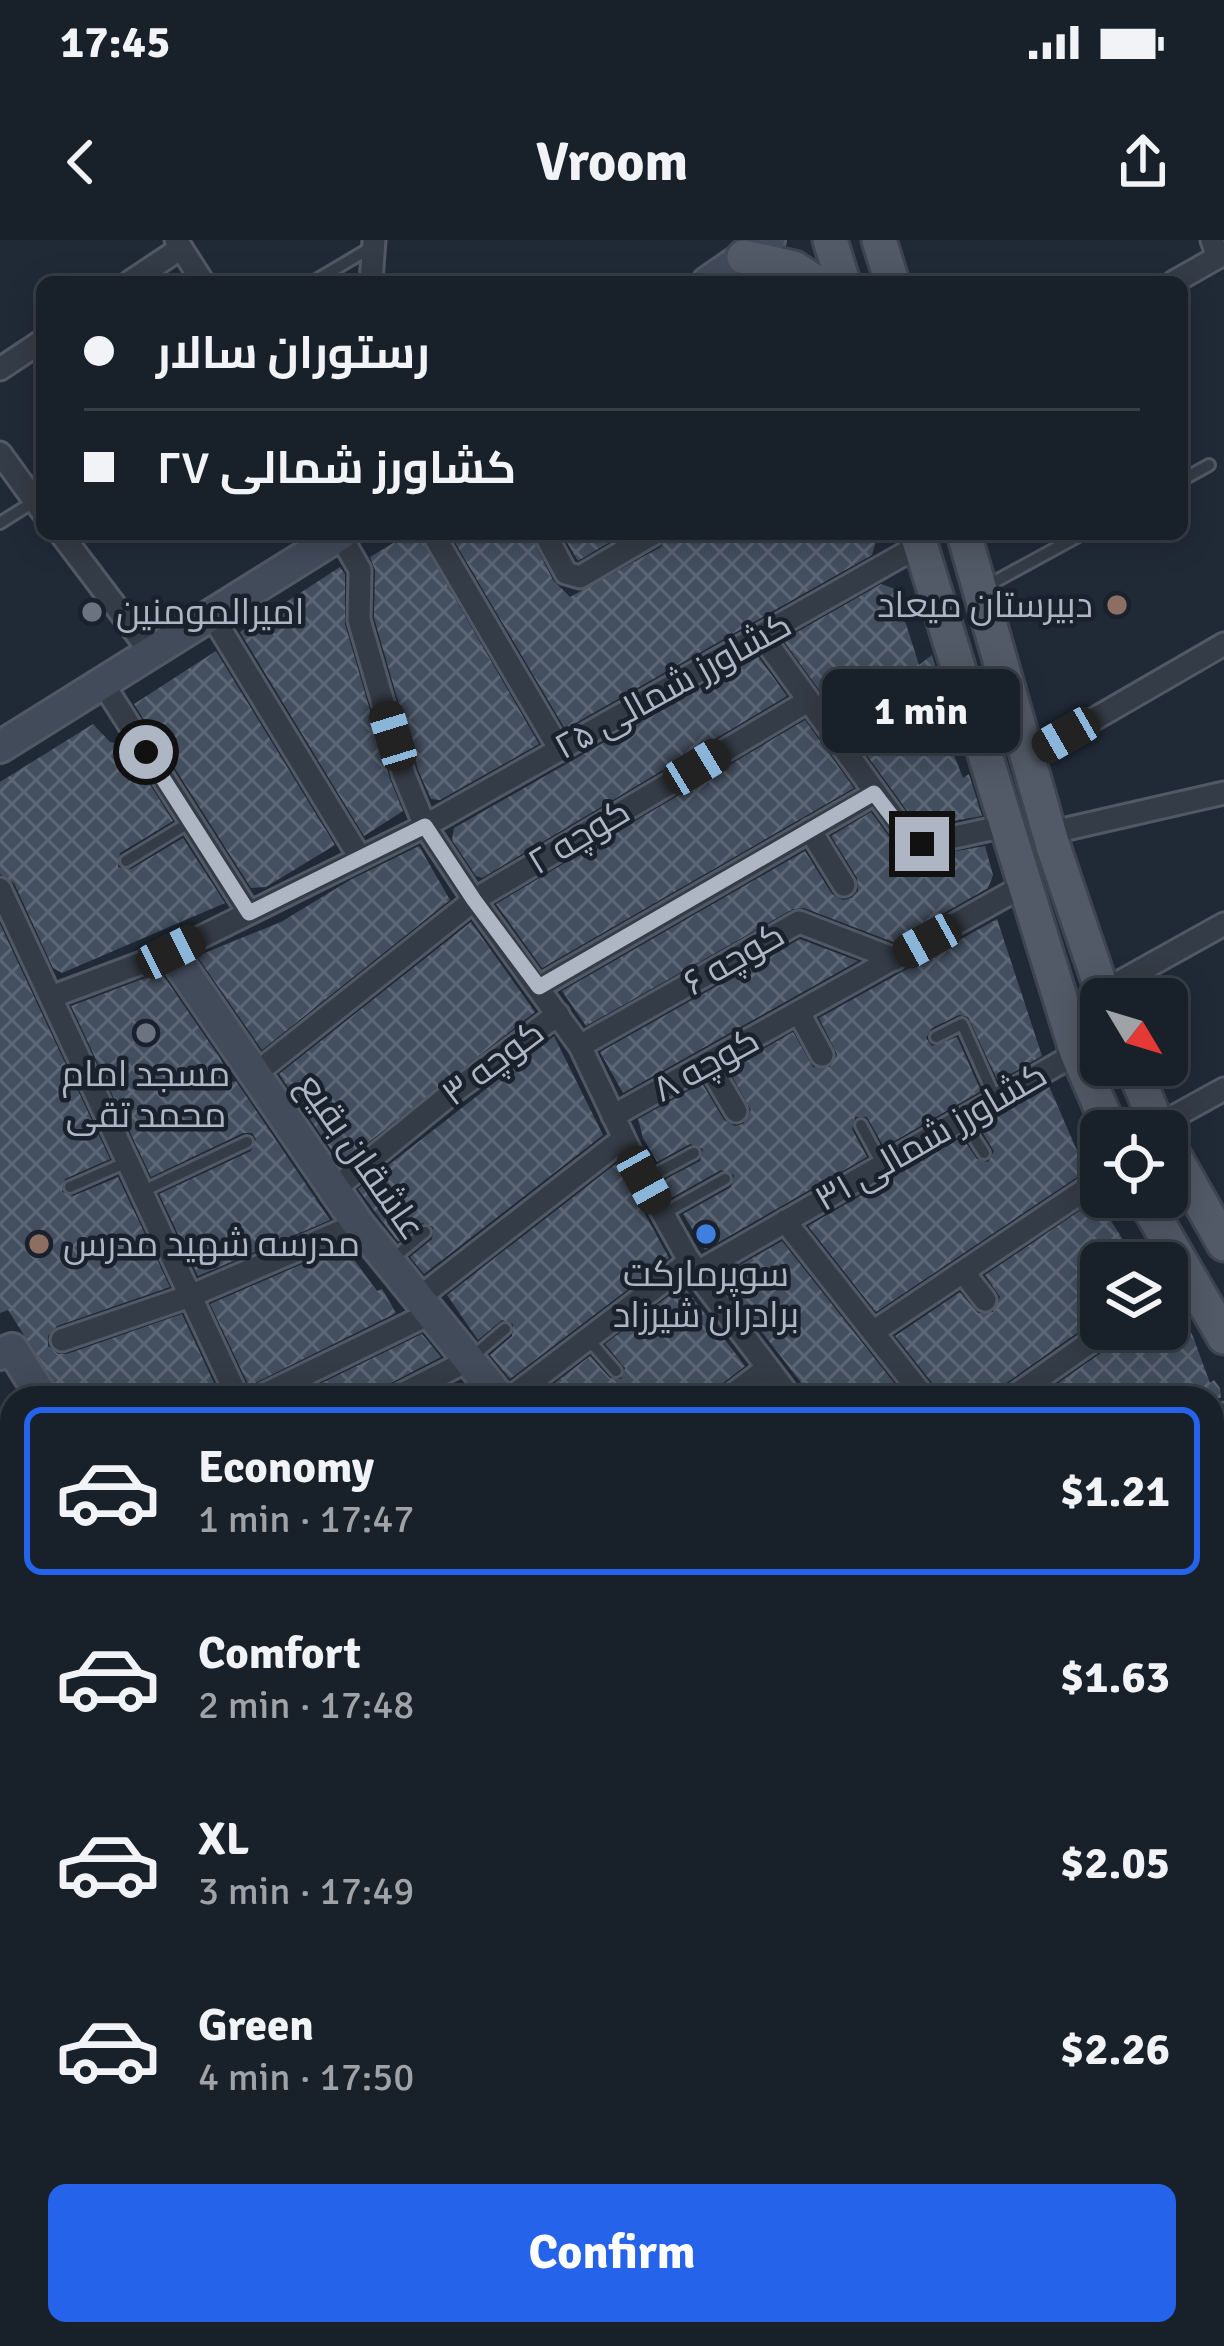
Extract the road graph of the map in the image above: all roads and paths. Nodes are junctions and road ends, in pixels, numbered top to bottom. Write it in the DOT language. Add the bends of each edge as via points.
graph roads {
  1 [pos="830,240"];
  2 [pos="1212,240"];
  3 [pos="377,242"];
  4 [pos="178,244"];
  5 [pos="749,246"];
  6 [pos="138,276"];
  7 [pos="198,276"];
  8 [pos="323,276"];
  9 [pos="371,276"];
  10 [pos="713,276"];
  11 [pos="806,276"];
  12 [pos="841,276"];
  13 [pos="1185,276"];
  14 [pos="36,344"];
  15 [pos="0,369"];
  16 [pos="0,453"];
  17 [pos="1209,465"];
  18 [pos="1188,477"];
  19 [pos="36,499"];
  20 [pos="36,505"];
  21 [pos="0,523"];
  22 [pos="67,540"];
  23 [pos="330,540"];
  24 [pos="343,540"];
  25 [pos="437,540"];
  26 [pos="548,540"];
  27 [pos="642,540"];
  28 [pos="916,540"];
  29 [pos="918,540"];
  30 [pos="966,540"];
  31 [pos="1071,540"];
  32 [pos="979,590"];
  33 [pos="211,614"];
  34 [pos="762,636"];
  35 [pos="1224,644"];
  36 [pos="151,652"];
  37 [pos="101,682"];
  38 [pos="844,691"];
  39 [pos="811,705"];
  40 [pos="0,747"];
  41 [pos="560,750"];
  42 [pos="1027,758"];
  43 [pos="874,793"];
  44 [pos="1224,793"];
  45 [pos="190,821"];
  46 [pos="425,826"];
  47 [pos="810,830"];
  48 [pos="1051,839"];
  49 [pos="359,856"];
  50 [pos="1014,857"];
  51 [pos="126,860"];
  52 [pos="844,885"];
  53 [pos="0,889"];
  54 [pos="474,900"];
  55 [pos="249,913"];
  56 [pos="1222,930"];
  57 [pos="171,952"];
  58 [pos="895,959"];
  59 [pos="1097,978"];
  60 [pos="1135,978"];
  61 [pos="539,987"];
  62 [pos="51,997"];
  63 [pos="799,1013"];
  64 [pos="558,1014"];
  65 [pos="936,1036"];
  66 [pos="580,1046"];
  67 [pos="1077,1053"];
  68 [pos="822,1055"];
  69 [pos="708,1064"];
  70 [pos="255,1074"];
  71 [pos="1224,1090"];
  72 [pos="996,1100"];
  73 [pos="1102,1110"];
  74 [pos="736,1112"];
  75 [pos="1188,1115"];
  76 [pos="614,1116"];
  77 [pos="962,1119"];
  78 [pos="861,1125"];
  79 [pos="623,1138"];
  80 [pos="247,1142"];
  81 [pos="694,1153"];
  82 [pos="984,1153"];
  83 [pos="127,1162"];
  84 [pos="883,1165"];
  85 [pos="725,1179"];
  86 [pos="644,1180"];
  87 [pos="1188,1181"];
  88 [pos="70,1187"];
  89 [pos="334,1190"];
  90 [pos="141,1192"];
  91 [pos="1080,1193"];
  92 [pos="663,1214"];
  93 [pos="785,1221"];
  94 [pos="358,1225"];
  95 [pos="425,1232"];
  96 [pos="1224,1244"];
  97 [pos="388,1263"];
  98 [pos="693,1268"];
  99 [pos="964,1273"];
  100 [pos="1188,1294"];
  101 [pos="190,1296"];
  102 [pos="986,1300"];
  103 [pos="423,1307"];
  104 [pos="505,1329"];
  105 [pos="873,1332"];
  106 [pos="1224,1337"];
  107 [pos="588,1339"];
  108 [pos="62,1340"];
  109 [pos="1080,1350"];
  110 [pos="6,1352"];
  111 [pos="469,1360"];
  112 [pos="767,1368"];
  113 [pos="616,1371"];
  114 [pos="33,1386"];
  115 [pos="232,1386"];
  116 [pos="279,1386"];
  117 [pos="418,1386"];
  118 [pos="490,1386"];
  119 [pos="526,1386"];
  120 [pos="744,1386"];
  121 [pos="781,1386"];
  122 [pos="916,1386"];
  123 [pos="1029,1386"];
  1 -- 12 [label="main road"];
  2 -- 13 [label="street" via="1218,257"];
  3 -- 8 [label="lane"];
  3 -- 9 [label="street"];
  4 -- 6 [label="street"];
  4 -- 7 [label="street"];
  5 -- 10 [label="street"];
  5 -- 11 [label="main road"];
  14 -- 15 [label="street"];
  16 -- 19 [label="street"];
  17 -- 18 [label="lane"];
  20 -- 21 [label="lane"];
  22 -- 36 [label="street"];
  23 -- 33 [label="street"];
  24 -- 46 [label="street" via="360,570 359,620"];
  25 -- 41 [label="street"];
  26 -- 27 [label="street" via="573,577"];
  28 -- 34 [label="street, کشاورز شمالی ۲۵"];
  29 -- 50 [label="main road"];
  30 -- 32 [label="main road"];
  31 -- 32 [label="lane"];
  32 -- 42 [label="main road"];
  33 -- 36 [label="street"];
  33 -- 49 [label="street"];
  34 -- 39 [label="street"];
  34 -- 41 [label="street, کشاورز شمالی ۲۵"];
  35 -- 42 [label="street"];
  36 -- 37 [label="street"];
  37 -- 40 [label="street"];
  37 -- 45 [label="street"];
  38 -- 39 [label="lane"];
  39 -- 43 [label="street"];
  39 -- 54 [label="street, کوچه ۲"];
  41 -- 46 [label="street, کشاورز شمالی ۲۵"];
  42 -- 48 [label="main road"];
  43 -- 47 [label="street"];
  43 -- 50 [label="street" via="916,844"];
  44 -- 48 [label="street"];
  45 -- 51 [label="lane"];
  45 -- 55 [label="street"];
  46 -- 49 [label="street, کشاورز شمالی ۲۵"];
  46 -- 54 [label="street"];
  47 -- 52 [label="street"];
  47 -- 61 [label="street"];
  48 -- 50 [label="main road" via="1031,836"];
  48 -- 59 [label="main road"];
  49 -- 55 [label="street, کشاورز شمالی ۲۵"];
  50 -- 58 [label="street, کوچه ۸"];
  50 -- 67 [label="main road"];
  53 -- 62 [label="street"];
  54 -- 61 [label="street"];
  54 -- 70 [label="street, کوچه ۲"];
  55 -- 57 [label="street, کشاورز شمالی ۲۵"];
  56 -- 60 [label="street"];
  57 -- 62 [label="street, کشاورز شمالی ۲۵"];
  57 -- 70 [label="street, عاشقان بقیع"];
  58 -- 63 [label="street, کوچه ۸"];
  58 -- 66 [label="street, کوچه ۶" via="799,922"];
  61 -- 64 [label="street"];
  62 -- 83 [label="street"];
  63 -- 68 [label="street"];
  63 -- 69 [label="street, کوچه ۸"];
  64 -- 66 [label="street"];
  64 -- 89 [label="street, کوچه ۳"];
  65 -- 72 [label="lane" via="962,1024"];
  66 -- 76 [label="street"];
  67 -- 72 [label="street, کشاورز شمالی ۳۱"];
  67 -- 73 [label="main road"];
  69 -- 74 [label="street"];
  69 -- 76 [label="street, کوچه ۸"];
  70 -- 89 [label="street, عاشقان بقیع"];
  71 -- 75 [label="street"];
  72 -- 77 [label="street, کشاورز شمالی ۳۱"];
  76 -- 79 [label="street"];
  77 -- 82 [label="lane"];
  77 -- 84 [label="street, کشاورز شمالی ۳۱"];
  78 -- 84 [label="lane"];
  79 -- 86 [label="street"];
  79 -- 103 [label="street"];
  80 -- 90 [label="lane"];
  81 -- 86 [label="lane"];
  83 -- 88 [label="lane"];
  83 -- 90 [label="street"];
  84 -- 93 [label="street, کشاورز شمالی ۳۱"];
  85 -- 92 [label="lane"];
  86 -- 92 [label="street"];
  87 -- 96 [label="main road"];
  89 -- 94 [label="street, عاشقان بقیع"];
  90 -- 101 [label="street"];
  91 -- 99 [label="street"];
  92 -- 98 [label="street"];
  93 -- 98 [label="street, کشاورز شمالی ۳۱"];
  93 -- 105 [label="street"];
  94 -- 97 [label="street, عاشقان بقیع"];
  94 -- 101 [label="street"];
  95 -- 97 [label="lane"];
  97 -- 103 [label="street, عاشقان بقیع"];
  98 -- 107 [label="street, کشاورز شمالی ۳۱"];
  98 -- 112 [label="street"];
  99 -- 102 [label="street"];
  99 -- 105 [label="street"];
  100 -- 106 [label="main road"];
  101 -- 108 [label="street"];
  101 -- 115 [label="street"];
  103 -- 111 [label="street, عاشقان بقیع"];
  103 -- 116 [label="street"];
  104 -- 111 [label="lane"];
  105 -- 122 [label="street"];
  107 -- 113 [label="lane"];
  107 -- 119 [label="street, کشاورز شمالی ۳۱"];
  109 -- 123 [label="street"];
  110 -- 114 [label="street"];
  111 -- 117 [label="street"];
  111 -- 118 [label="street, عاشقان بقیع"];
  112 -- 120 [label="street"];
  112 -- 121 [label="street"];
}
